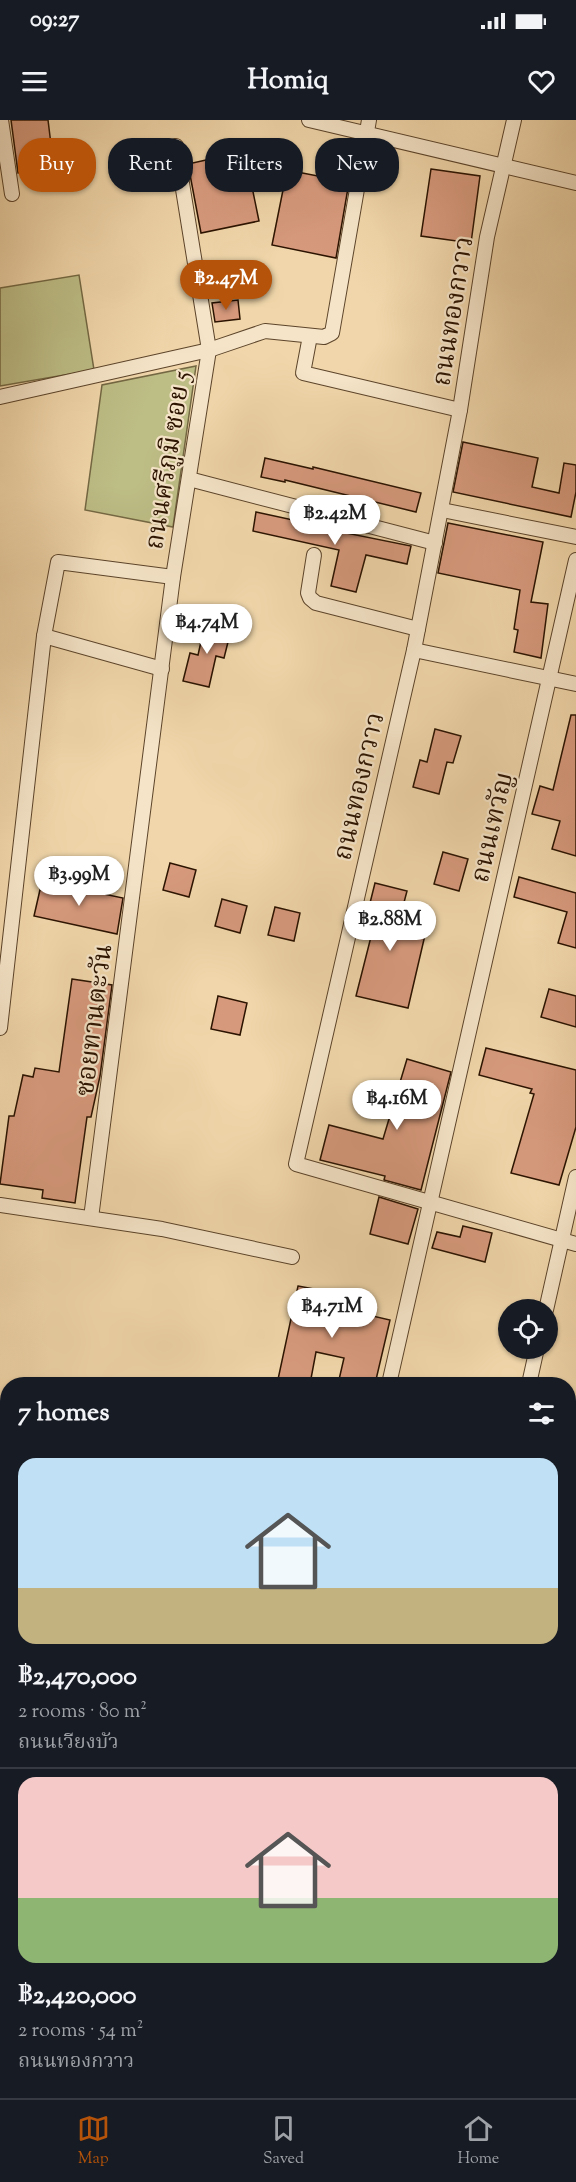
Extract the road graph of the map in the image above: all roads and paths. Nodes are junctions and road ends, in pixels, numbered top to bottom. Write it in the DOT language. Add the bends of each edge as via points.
graph roads {
  1 [pos="1,120"];
  2 [pos="309,120"];
  3 [pos="514,120"];
  4 [pos="367,127"];
  5 [pos="502,166"];
  6 [pos="576,183"];
  7 [pos="183,192"];
  8 [pos="12,194"];
  9 [pos="310,336"];
  10 [pos="208,350"];
  11 [pos="0,397"];
  12 [pos="460,410"];
  13 [pos="189,479"];
  14 [pos="442,510"];
  15 [pos="576,537"];
  16 [pos="435,543"];
  17 [pos="314,555"];
  18 [pos="576,560"];
  19 [pos="173,577"];
  20 [pos="418,629"];
  21 [pos="44,636"];
  22 [pos="414,650"];
  23 [pos="162,669"];
  24 [pos="549,678"];
  25 [pos="576,684"];
  26 [pos="0,1028"];
  27 [pos="576,1177"];
  28 [pos="431,1202"];
  29 [pos="0,1205"];
  30 [pos="91,1218"];
  31 [pos="561,1239"];
  32 [pos="576,1244"];
  33 [pos="292,1257"];
  34 [pos="548,1299"];
  35 [pos="535,1359"];
  36 [pos="391,1377"];
  37 [pos="531,1377"];
  1 -- 8 [label="street"];
  2 -- 4 [label="street"];
  3 -- 5 [label="street, ถนนทองกวาว"];
  4 -- 5 [label="street"];
  4 -- 9 [label="street" via="332,333"];
  5 -- 6 [label="street"];
  5 -- 12 [label="street, ถนนทองกวาว"];
  7 -- 10 [label="street, ถนนศรีภูมิ ซอย 5"];
  9 -- 10 [label="street" via="265,331"];
  9 -- 12 [label="street" via="303,373"];
  10 -- 11 [label="street"];
  10 -- 13 [label="street, ถนนศรีภูมิ ซอย 5"];
  12 -- 14 [label="street, ถนนทองกวาว"];
  13 -- 16 [label="street"];
  13 -- 19 [label="street, ถนนศรีภูมิ ซอย 5"];
  14 -- 15 [label="street"];
  14 -- 16 [label="street, ถนนทองกวาว"];
  16 -- 20 [label="street, ถนนทองกวาว"];
  17 -- 20 [label="street" via="308,592 316,603"];
  18 -- 24 [label="street, ถนนเทวัญ"];
  19 -- 21 [label="street" via="58,562"];
  19 -- 23 [label="street, ซอยทานตะวัน"];
  20 -- 22 [label="street, ถนนทองกวาว"];
  21 -- 23 [label="street"];
  21 -- 26 [label="street"];
  22 -- 24 [label="street"];
  22 -- 28 [label="street, ถนนทองกวาว" via="296,1164"];
  23 -- 30 [label="street, ซอยทานตะวัน"];
  24 -- 25 [label="street"];
  24 -- 28 [label="street, ถนนเทวัญ"];
  27 -- 31 [label="street"];
  28 -- 31 [label="street, ถนนทองกวาว"];
  28 -- 36 [label="street, ถนนเทวัญ"];
  29 -- 30 [label="street"];
  30 -- 33 [label="street"];
  31 -- 32 [label="street, ถนนทองกวาว"];
  31 -- 34 [label="street"];
  35 -- 37 [label="street"];
}
